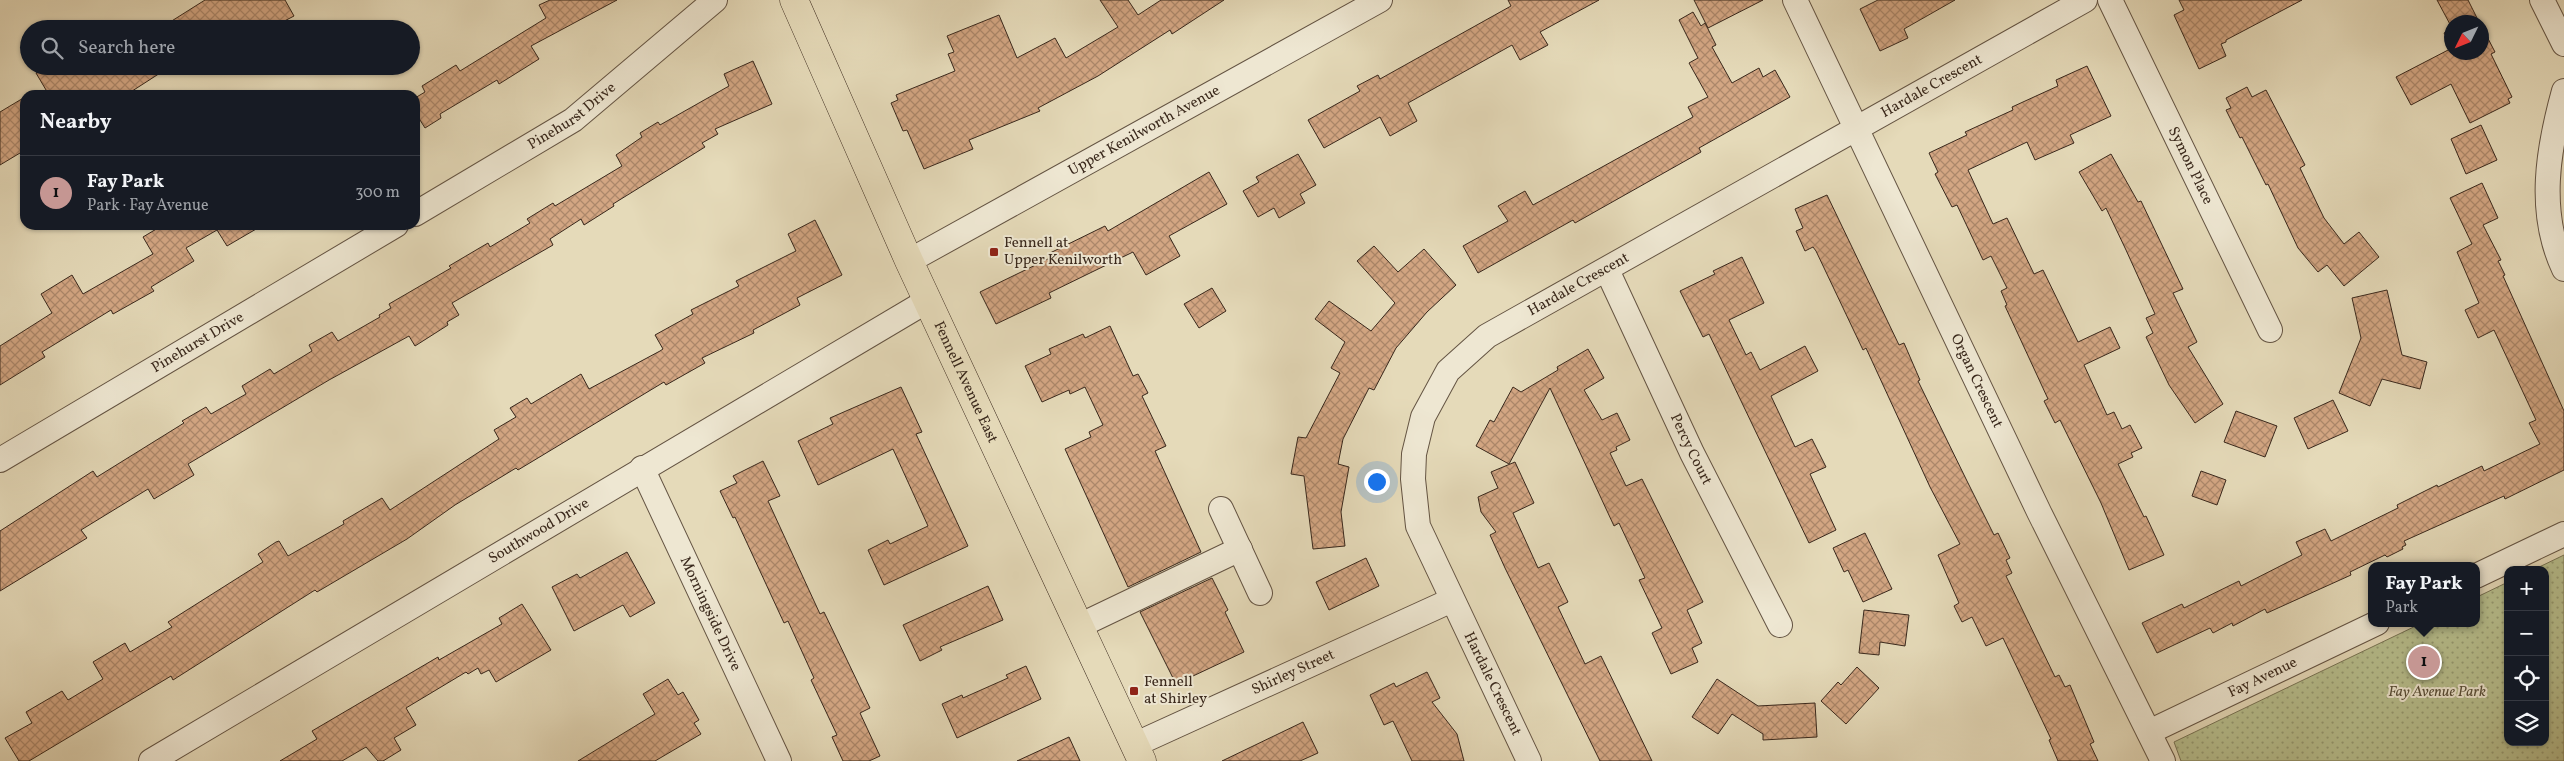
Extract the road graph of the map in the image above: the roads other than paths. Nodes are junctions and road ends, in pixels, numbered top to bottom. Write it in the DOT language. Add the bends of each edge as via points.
graph roads {
  1 [pos="716,0"];
  2 [pos="794,0"];
  3 [pos="1380,0"];
  4 [pos="1795,0"];
  5 [pos="2085,0"];
  6 [pos="2110,0"];
  7 [pos="2542,0"];
  8 [pos="2564,44"];
  9 [pos="2564,91"];
  10 [pos="1857,128"];
  11 [pos="420,211"];
  12 [pos="388,230"];
  13 [pos="909,261"];
  14 [pos="2564,269"];
  15 [pos="1607,270"];
  16 [pos="927,301"];
  17 [pos="2270,330"];
  18 [pos="0,460"];
  19 [pos="642,468"];
  20 [pos="1221,509"];
  21 [pos="2564,534"];
  22 [pos="1240,549"];
  23 [pos="2480,574"];
  24 [pos="1260,593"];
  25 [pos="1452,600"];
  26 [pos="1780,625"];
  27 [pos="1079,626"];
  28 [pos="2369,627"];
  29 [pos="2149,732"];
  30 [pos="1138,753"];
  31 [pos="773,759"];
  32 [pos="151,761"];
  33 [pos="1529,761"];
  34 [pos="2163,761"];
  1 -- 11 [label="street, Pinehurst Drive" via="573,120"];
  2 -- 13 [label="main road, Fennell Avenue East"];
  3 -- 13 [label="street, Upper Kenilworth Avenue"];
  4 -- 10 [label="street, Organ Crescent"];
  5 -- 10 [label="street, Hardale Crescent"];
  6 -- 17 [label="street, Symon Place"];
  7 -- 8 [label="street"];
  9 -- 14 [label="street" via="2552,136 2546,194 2556,252"];
  10 -- 15 [label="street, Hardale Crescent"];
  10 -- 29 [label="street, Organ Crescent" via="2039,512"];
  12 -- 18 [label="street, Pinehurst Drive"];
  13 -- 16 [label="main road, Fennell Avenue East"];
  15 -- 25 [label="street, Hardale Crescent" via="1487,336 1448,371 1435,393 1424,417 1414,454 1413,489 1418,526"];
  15 -- 26 [label="street, Percy Court" via="1692,453"];
  16 -- 19 [label="street, Southwood Drive"];
  16 -- 27 [label="main road, Fennell Avenue East"];
  19 -- 31 [label="street, Morningside Drive"];
  19 -- 32 [label="street, Southwood Drive"];
  20 -- 22 [label="street"];
  21 -- 23 [label="street"];
  22 -- 24 [label="street"];
  22 -- 27 [label="street"];
  25 -- 30 [label="street, Shirley Street"];
  25 -- 33 [label="street, Hardale Crescent"];
  27 -- 30 [label="main road, Fennell Avenue East"];
  28 -- 29 [label="street, Fay Avenue"];
  29 -- 34 [label="street, Organ Crescent"];
}
